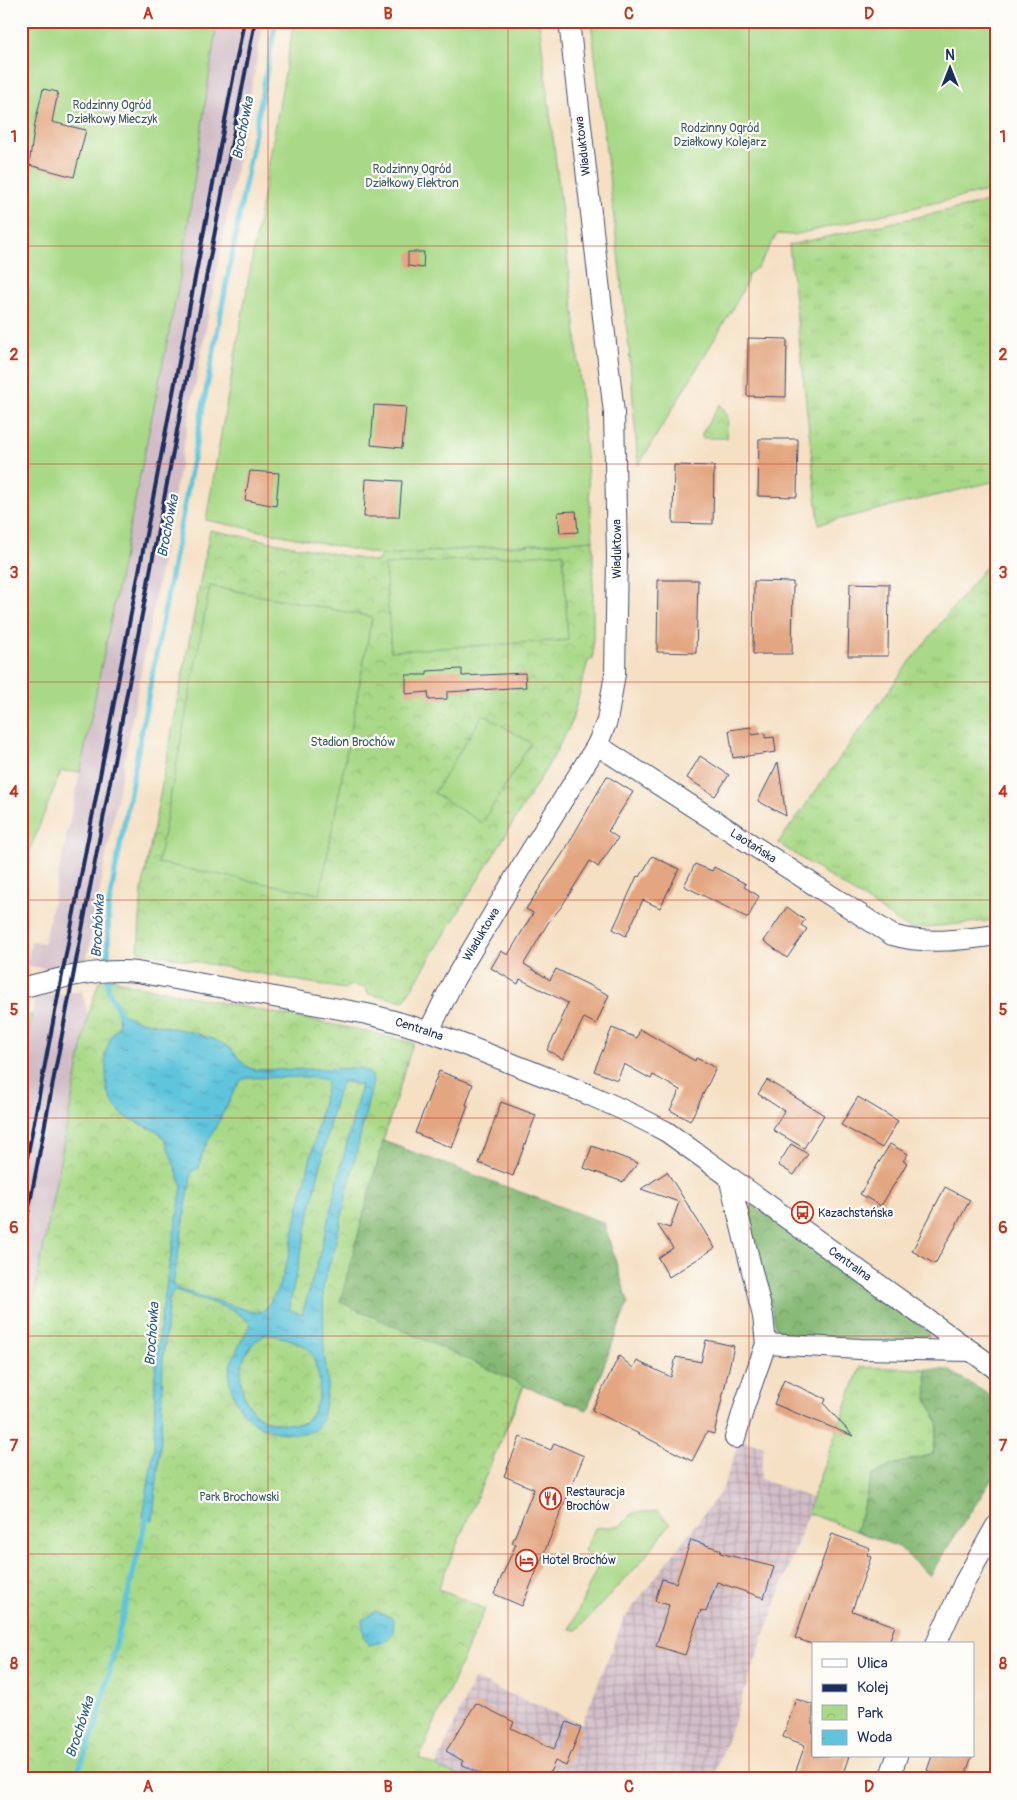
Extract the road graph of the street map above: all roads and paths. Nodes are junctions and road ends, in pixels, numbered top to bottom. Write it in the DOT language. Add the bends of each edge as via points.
graph roads {
  1 [pos="569,21"];
  2 [pos="597,745"];
  3 [pos="996,935"];
  4 [pos="21,988"];
  5 [pos="429,1031"];
  6 [pos="729,1177"];
  7 [pos="766,1344"];
  8 [pos="971,1351"];
  9 [pos="996,1369"];
  10 [pos="735,1438"];
  11 [pos="996,1526"];
  12 [pos="937,1642"];
  13 [pos="896,1758"];
  14 [pos="889,1779"];
  1 -- 2 [label="street, Wiaduktowa" via="614,413 615,674 607,721"];
  2 -- 3 [label="street, Laotańska" via="892,935 912,941 953,941"];
  2 -- 5 [label="street, Wiaduktowa" via="454,980"];
  4 -- 5 [label="street, Centralna" via="121,970 367,1014"];
  5 -- 6 [label="street, Centralna" via="631,1112 667,1132"];
  6 -- 7 [label="street" via="763,1316"];
  6 -- 8 [label="street, Centralna"];
  7 -- 8 [label="street"];
  7 -- 10 [label="street"];
  8 -- 9 [label="street, Centralna"];
  11 -- 12 [label="street" via="964,1582"];
  13 -- 14 [label="street"];
}
